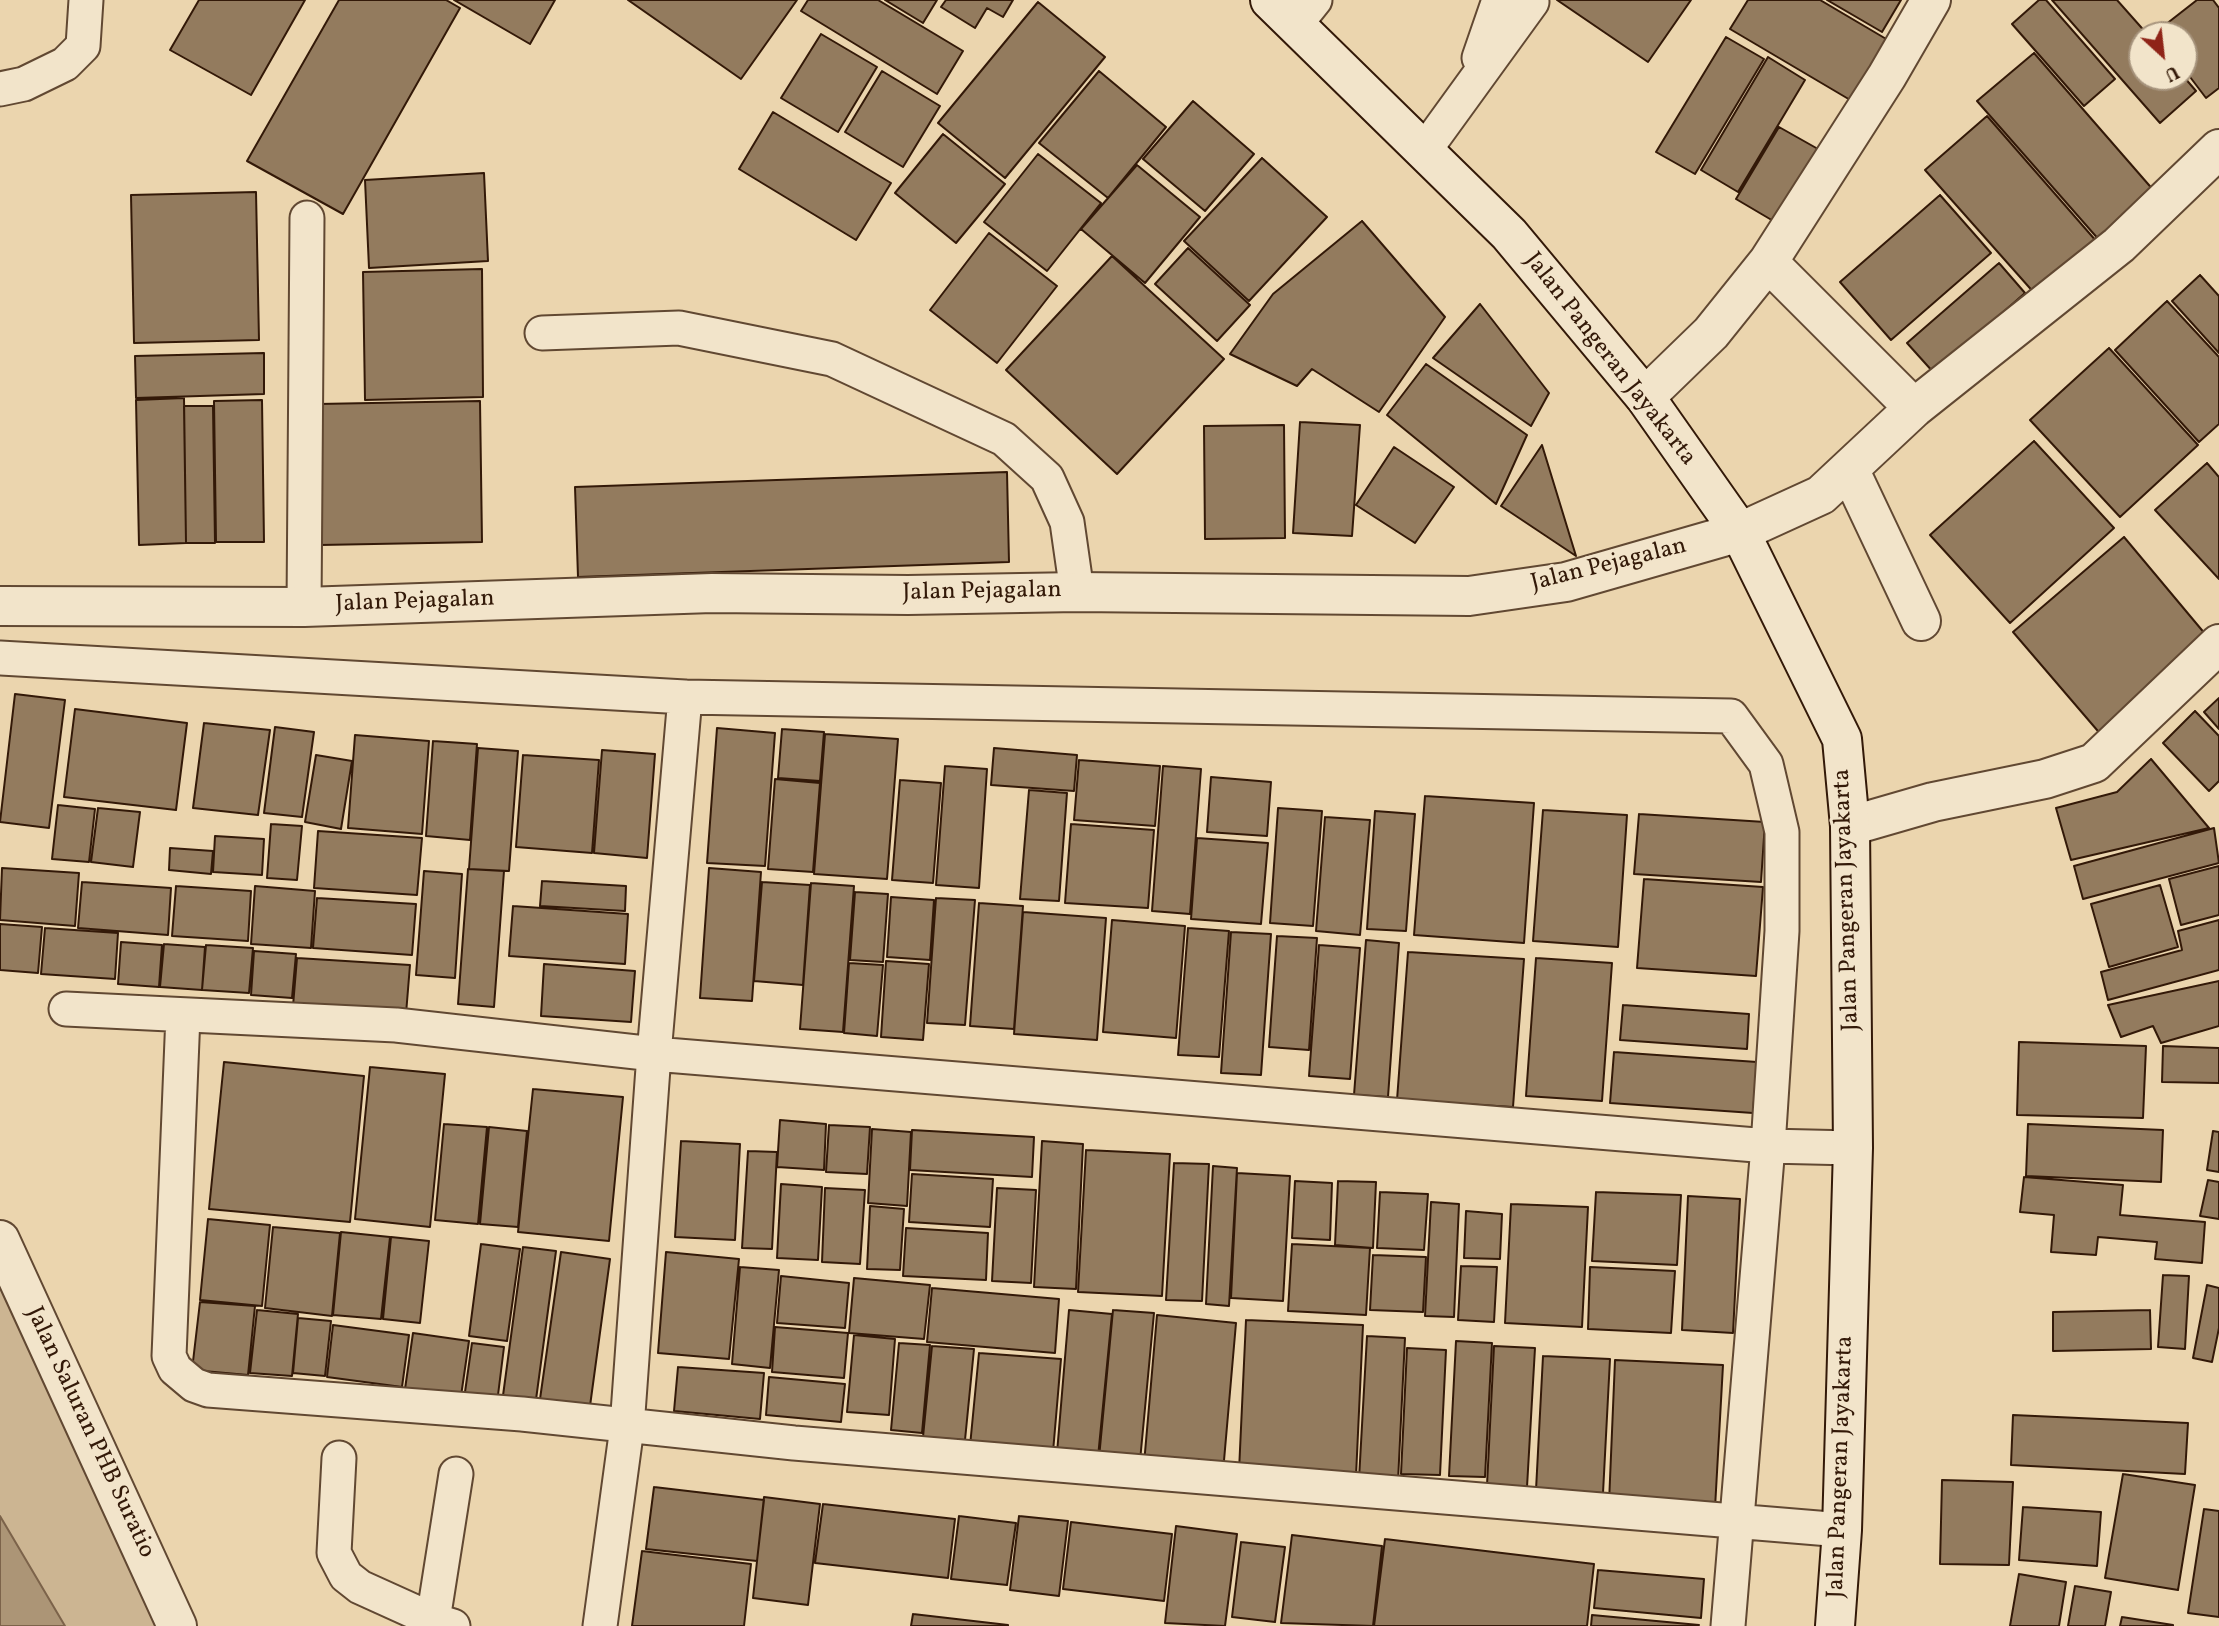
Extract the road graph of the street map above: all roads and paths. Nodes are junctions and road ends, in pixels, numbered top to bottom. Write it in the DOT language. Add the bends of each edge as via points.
graph roads {
  1 [pos="86,0"];
  2 [pos="1931,0"];
  3 [pos="1515,1"];
  4 [pos="1293,8"];
  5 [pos="0,89"];
  6 [pos="2219,149"];
  7 [pos="1424,150"];
  8 [pos="307,218"];
  9 [pos="1768,262"];
  10 [pos="542,333"];
  11 [pos="1645,397"];
  12 [pos="1914,408"];
  13 [pos="1850,471"];
  14 [pos="1740,532"];
  15 [pos="1077,592"];
  16 [pos="0,606"];
  17 [pos="304,607"];
  18 [pos="1921,621"];
  19 [pos="2219,644"];
  20 [pos="0,658"];
  21 [pos="685,697"];
  22 [pos="1850,826"];
  23 [pos="66,1009"];
  24 [pos="183,1015"];
  25 [pos="654,1054"];
  26 [pos="1768,1146"];
  27 [pos="1853,1149"];
  28 [pos="0,1240"];
  29 [pos="628,1427"];
  30 [pos="339,1458"];
  31 [pos="456,1474"];
  32 [pos="1736,1521"];
  33 [pos="1842,1530"];
  34 [pos="443,1623"];
  35 [pos="177,1626"];
  36 [pos="600,1626"];
  37 [pos="1728,1626"];
  38 [pos="1835,1626"];
  1 -- 5 [label="lane" via="83,46 65,64 24,84"];
  2 -- 9 [label="street"];
  3 -- 7 [label="lane" via="1457,108"];
  4 -- 7 [label="street, Jalan Pangeran Jayakarta"];
  6 -- 12 [label="street, Jalan Pejagalan" via="2119,245"];
  7 -- 11 [label="street, Jalan Pangeran Jayakarta" via="1508,234"];
  8 -- 17 [label="lane"];
  9 -- 11 [label="street" via="1711,333"];
  9 -- 12 [label="street"];
  10 -- 15 [label="lane" via="679,328 832,359 1004,439 1047,478 1068,522"];
  11 -- 14 [label="street, Jalan Pangeran Jayakarta"];
  12 -- 13 [label="street, Jalan Pejagalan"];
  13 -- 14 [label="street, Jalan Pejagalan" via="1821,495"];
  13 -- 18 [label="street"];
  14 -- 15 [label="street, Jalan Pejagalan" via="1566,582 1469,596"];
  14 -- 22 [label="street, Jalan Pangeran Jayakarta" via="1842,739"];
  15 -- 17 [label="street, Jalan Pejagalan" via="712,593"];
  16 -- 17 [label="street, Jalan Pejagalan"];
  19 -- 22 [label="street" via="2094,763"];
  20 -- 21 [label="lane"];
  21 -- 25 [label="lane"];
  21 -- 26 [label="lane" via="1731,716 1766,764 1782,832 1782,931"];
  22 -- 27 [label="street, Jalan Pangeran Jayakarta"];
  23 -- 24 [label="lane"];
  24 -- 25 [label="lane" via="396,1025"];
  24 -- 29 [label="lane" via="169,1356 175,1369 208,1390 522,1414"];
  25 -- 26 [label="lane"];
  25 -- 29 [label="lane"];
  26 -- 27 [label="lane"];
  26 -- 32 [label="lane"];
  27 -- 33 [label="street, Jalan Pangeran Jayakarta"];
  28 -- 35 [label="street, Jalan Saluran PHB Suratio"];
  29 -- 32 [label="lane"];
  29 -- 36 [label="lane"];
  30 -- 34 [label="lane" via="334,1553 346,1576 360,1587"];
  31 -- 34 [label="lane"];
  32 -- 33 [label="lane"];
  32 -- 37 [label="lane"];
  33 -- 38 [label="street, Jalan Pangeran Jayakarta"];
}
